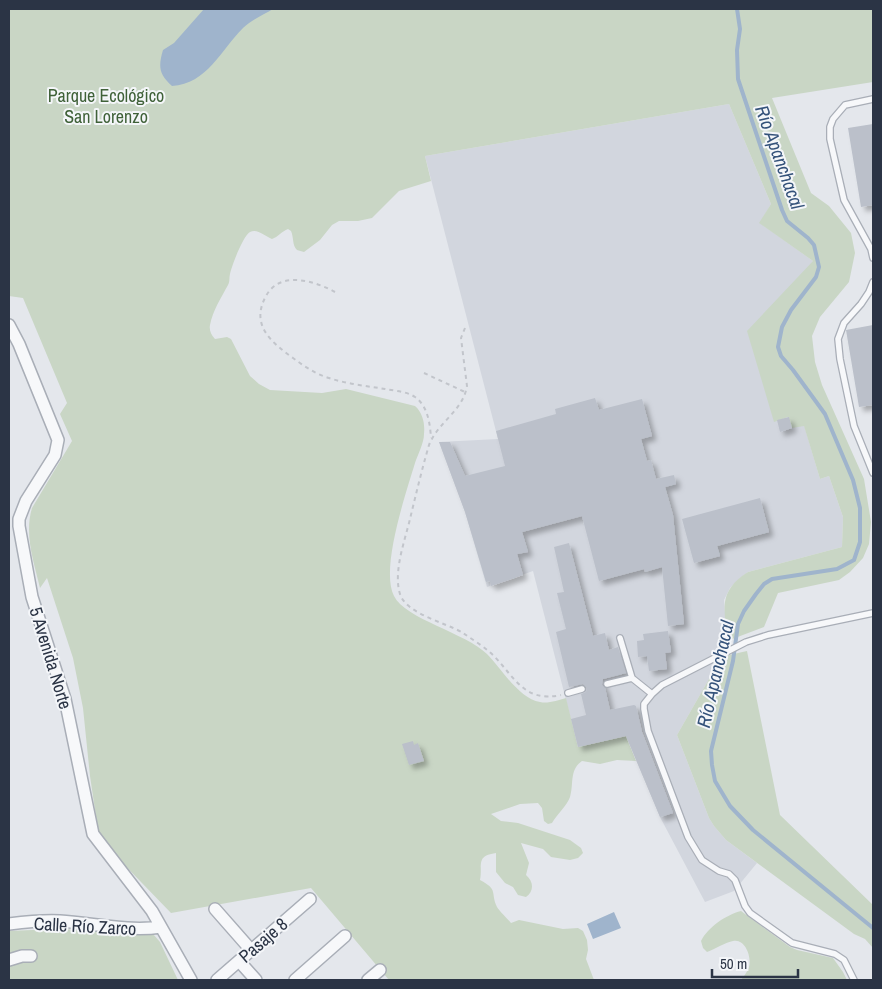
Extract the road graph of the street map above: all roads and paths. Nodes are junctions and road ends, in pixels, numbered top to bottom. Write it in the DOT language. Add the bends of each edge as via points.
graph roads {
  1 [pos="873,99"];
  2 [pos="873,258"];
  3 [pos="873,282"];
  4 [pos="334,292"];
  5 [pos="9,325"];
  6 [pos="465,328"];
  7 [pos="424,373"];
  8 [pos="466,392"];
  9 [pos="431,438"];
  10 [pos="873,473"];
  11 [pos="873,613"];
  12 [pos="620,638"];
  13 [pos="632,678"];
  14 [pos="607,684"];
  15 [pos="582,689"];
  16 [pos="568,693"];
  17 [pos="652,694"];
  18 [pos="310,899"];
  19 [pos="215,909"];
  20 [pos="9,924"];
  21 [pos="161,927"];
  22 [pos="345,936"];
  23 [pos="251,950"];
  24 [pos="32,956"];
  25 [pos="9,960"];
  26 [pos="239,961"];
  27 [pos="380,970"];
  28 [pos="191,980"];
  29 [pos="217,980"];
  30 [pos="256,980"];
  31 [pos="295,980"];
  32 [pos="368,980"];
  33 [pos="854,980"];
  1 -- 2 [label="lane" via="845,106 830,127 844,200"];
  3 -- 10 [label="lane" via="861,304 844,323 838,339 854,426"];
  4 -- 9 [label="path" via="306,281 290,280 277,284 262,303 260,319 263,330 273,343 310,371 331,379 403,392 416,398 429,419"];
  5 -- 21 [label="street, 5 Avenida Norte" via="58,440 54,454 19,518 32,597 65,699 93,834 142,896"];
  6 -- 8 [label="path" via="461,338"];
  7 -- 8 [label="path"];
  8 -- 9 [label="path" via="458,408"];
  9 -- 16 [label="path" via="401,554 398,574 400,596 411,607 462,632 484,648 520,686 534,695 549,698"];
  11 -- 17 [label="lane" via="746,642 662,684"];
  12 -- 13 [label="lane"];
  13 -- 14 [label="lane"];
  13 -- 17 [label="lane"];
  15 -- 16 [label="lane"];
  17 -- 33 [label="lane" via="644,704 648,731 688,837 702,860 735,880 750,913 792,942 835,954 844,960"];
  18 -- 23 [label="street, Pasaje 8"];
  19 -- 23 [label="street"];
  20 -- 21 [label="street, Calle Río Zarco" via="57,920 131,928"];
  21 -- 28 [label="street, 5 Avenida Norte"];
  22 -- 31 [label="street"];
  23 -- 26 [label="street, Pasaje 8"];
  24 -- 25 [label="street"];
  26 -- 29 [label="street, Pasaje 8"];
  26 -- 30 [label="street"];
  27 -- 32 [label="street"];
}
